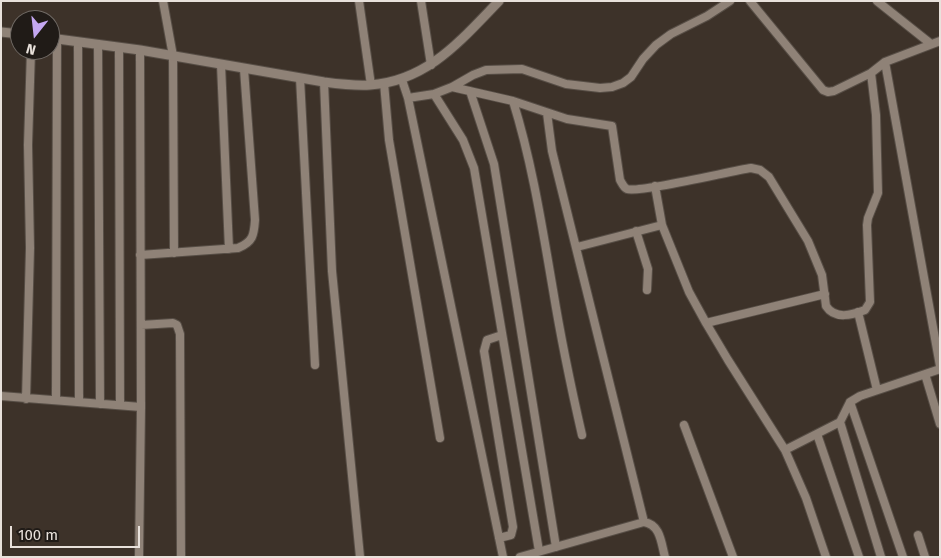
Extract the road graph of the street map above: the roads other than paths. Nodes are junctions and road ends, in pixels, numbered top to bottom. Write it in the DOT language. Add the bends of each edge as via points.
graph roads {
  1 [pos="163,1"];
  2 [pos="359,1"];
  3 [pos="421,1"];
  4 [pos="499,1"];
  5 [pos="730,1"];
  6 [pos="750,1"];
  7 [pos="877,1"];
  8 [pos="60,39"];
  9 [pos="940,41"];
  10 [pos="78,42"];
  11 [pos="98,44"];
  12 [pos="931,44"];
  13 [pos="119,47"];
  14 [pos="140,50"];
  15 [pos="173,56"];
  16 [pos="31,60"];
  17 [pos="54,60"];
  18 [pos="885,62"];
  19 [pos="221,65"];
  20 [pos="430,65"];
  21 [pos="244,69"];
  22 [pos="871,73"];
  23 [pos="300,78"];
  24 [pos="402,80"];
  25 [pos="324,82"];
  26 [pos="384,83"];
  27 [pos="371,85"];
  28 [pos="452,87"];
  29 [pos="470,91"];
  30 [pos="434,94"];
  31 [pos="408,98"];
  32 [pos="513,101"];
  33 [pos="548,113"];
  34 [pos="655,186"];
  35 [pos="662,225"];
  36 [pos="636,232"];
  37 [pos="576,247"];
  38 [pos="229,249"];
  39 [pos="174,253"];
  40 [pos="140,255"];
  41 [pos="647,290"];
  42 [pos="825,294"];
  43 [pos="858,312"];
  44 [pos="706,323"];
  45 [pos="141,325"];
  46 [pos="502,335"];
  47 [pos="314,365"];
  48 [pos="940,367"];
  49 [pos="925,374"];
  50 [pos="877,390"];
  51 [pos="1,396"];
  52 [pos="26,399"];
  53 [pos="56,400"];
  54 [pos="79,402"];
  55 [pos="850,402"];
  56 [pos="100,404"];
  57 [pos="120,405"];
  58 [pos="141,407"];
  59 [pos="840,422"];
  60 [pos="940,424"];
  61 [pos="684,425"];
  62 [pos="817,434"];
  63 [pos="582,435"];
  64 [pos="440,438"];
  65 [pos="785,450"];
  66 [pos="644,522"];
  67 [pos="918,535"];
  68 [pos="499,538"];
  69 [pos="556,547"];
  70 [pos="540,552"];
  71 [pos="139,557"];
  72 [pos="181,557"];
  73 [pos="360,557"];
  74 [pos="503,557"];
  75 [pos="520,557"];
  76 [pos="665,557"];
  77 [pos="733,557"];
  78 [pos="826,557"];
  79 [pos="859,557"];
  80 [pos="880,557"];
  81 [pos="903,557"];
  82 [pos="925,557"];
  1 -- 15 [label="street"];
  2 -- 27 [label="street"];
  3 -- 20 [label="street"];
  4 -- 20 [label="street"];
  5 -- 28 [label="street" via="656,45 623,83 600,88 566,84 533,72 511,69 486,70"];
  6 -- 22 [label="street" via="823,90 834,91"];
  7 -- 12 [label="street"];
  8 -- 10 [label="street"];
  9 -- 12 [label="street"];
  10 -- 11 [label="street"];
  10 -- 54 [label="street"];
  11 -- 13 [label="street"];
  11 -- 56 [label="street"];
  12 -- 18 [label="street"];
  13 -- 14 [label="street"];
  13 -- 57 [label="street"];
  14 -- 15 [label="street"];
  14 -- 40 [label="street"];
  15 -- 19 [label="street"];
  15 -- 39 [label="street"];
  16 -- 52 [label="street"];
  17 -- 53 [label="street"];
  18 -- 22 [label="street"];
  18 -- 48 [label="street"];
  19 -- 21 [label="street"];
  19 -- 38 [label="street"];
  20 -- 24 [label="street"];
  21 -- 23 [label="street"];
  21 -- 38 [label="street" via="255,220 251,240 246,245"];
  22 -- 43 [label="street" via="878,193 867,225 870,302 865,310"];
  23 -- 25 [label="street"];
  23 -- 47 [label="street"];
  24 -- 26 [label="street"];
  24 -- 31 [label="street"];
  25 -- 27 [label="street"];
  25 -- 73 [label="street" via="332,271"];
  26 -- 27 [label="street"];
  26 -- 64 [label="street" via="390,140"];
  28 -- 29 [label="street"];
  28 -- 30 [label="street"];
  29 -- 32 [label="street"];
  29 -- 69 [label="street" via="494,164"];
  30 -- 31 [label="street"];
  30 -- 46 [label="street" via="463,140 474,168"];
  31 -- 68 [label="street"];
  32 -- 33 [label="street"];
  32 -- 63 [label="street" via="530,165"];
  33 -- 34 [label="street" via="612,126 623,186 632,190"];
  33 -- 37 [label="street" via="552,151"];
  34 -- 35 [label="street"];
  34 -- 42 [label="street" via="751,168 764,172 808,241 822,275"];
  35 -- 36 [label="street"];
  35 -- 44 [label="street"];
  36 -- 37 [label="street"];
  36 -- 41 [label="street" via="648,269"];
  37 -- 66 [label="street"];
  38 -- 39 [label="street"];
  39 -- 40 [label="street"];
  40 -- 45 [label="street"];
  42 -- 43 [label="street" via="826,306 831,312 846,315"];
  42 -- 44 [label="street"];
  43 -- 50 [label="street"];
  44 -- 65 [label="street"];
  45 -- 58 [label="street"];
  45 -- 72 [label="street" via="173,323 179,329"];
  46 -- 68 [label="street" via="487,340 484,350 513,527 511,535"];
  46 -- 70 [label="street"];
  48 -- 49 [label="street"];
  49 -- 50 [label="street"];
  49 -- 60 [label="street"];
  50 -- 55 [label="street"];
  51 -- 52 [label="street"];
  52 -- 53 [label="street"];
  53 -- 54 [label="street"];
  54 -- 56 [label="street"];
  55 -- 59 [label="street"];
  55 -- 81 [label="street"];
  56 -- 57 [label="street"];
  57 -- 58 [label="street"];
  58 -- 71 [label="street"];
  59 -- 62 [label="street"];
  59 -- 80 [label="street"];
  61 -- 77 [label="street"];
  62 -- 65 [label="street"];
  62 -- 79 [label="street"];
  65 -- 78 [label="street"];
  66 -- 69 [label="street"];
  66 -- 76 [label="street" via="659,532"];
  67 -- 82 [label="street"];
  68 -- 74 [label="street"];
  69 -- 70 [label="street"];
  70 -- 75 [label="street"];
}
